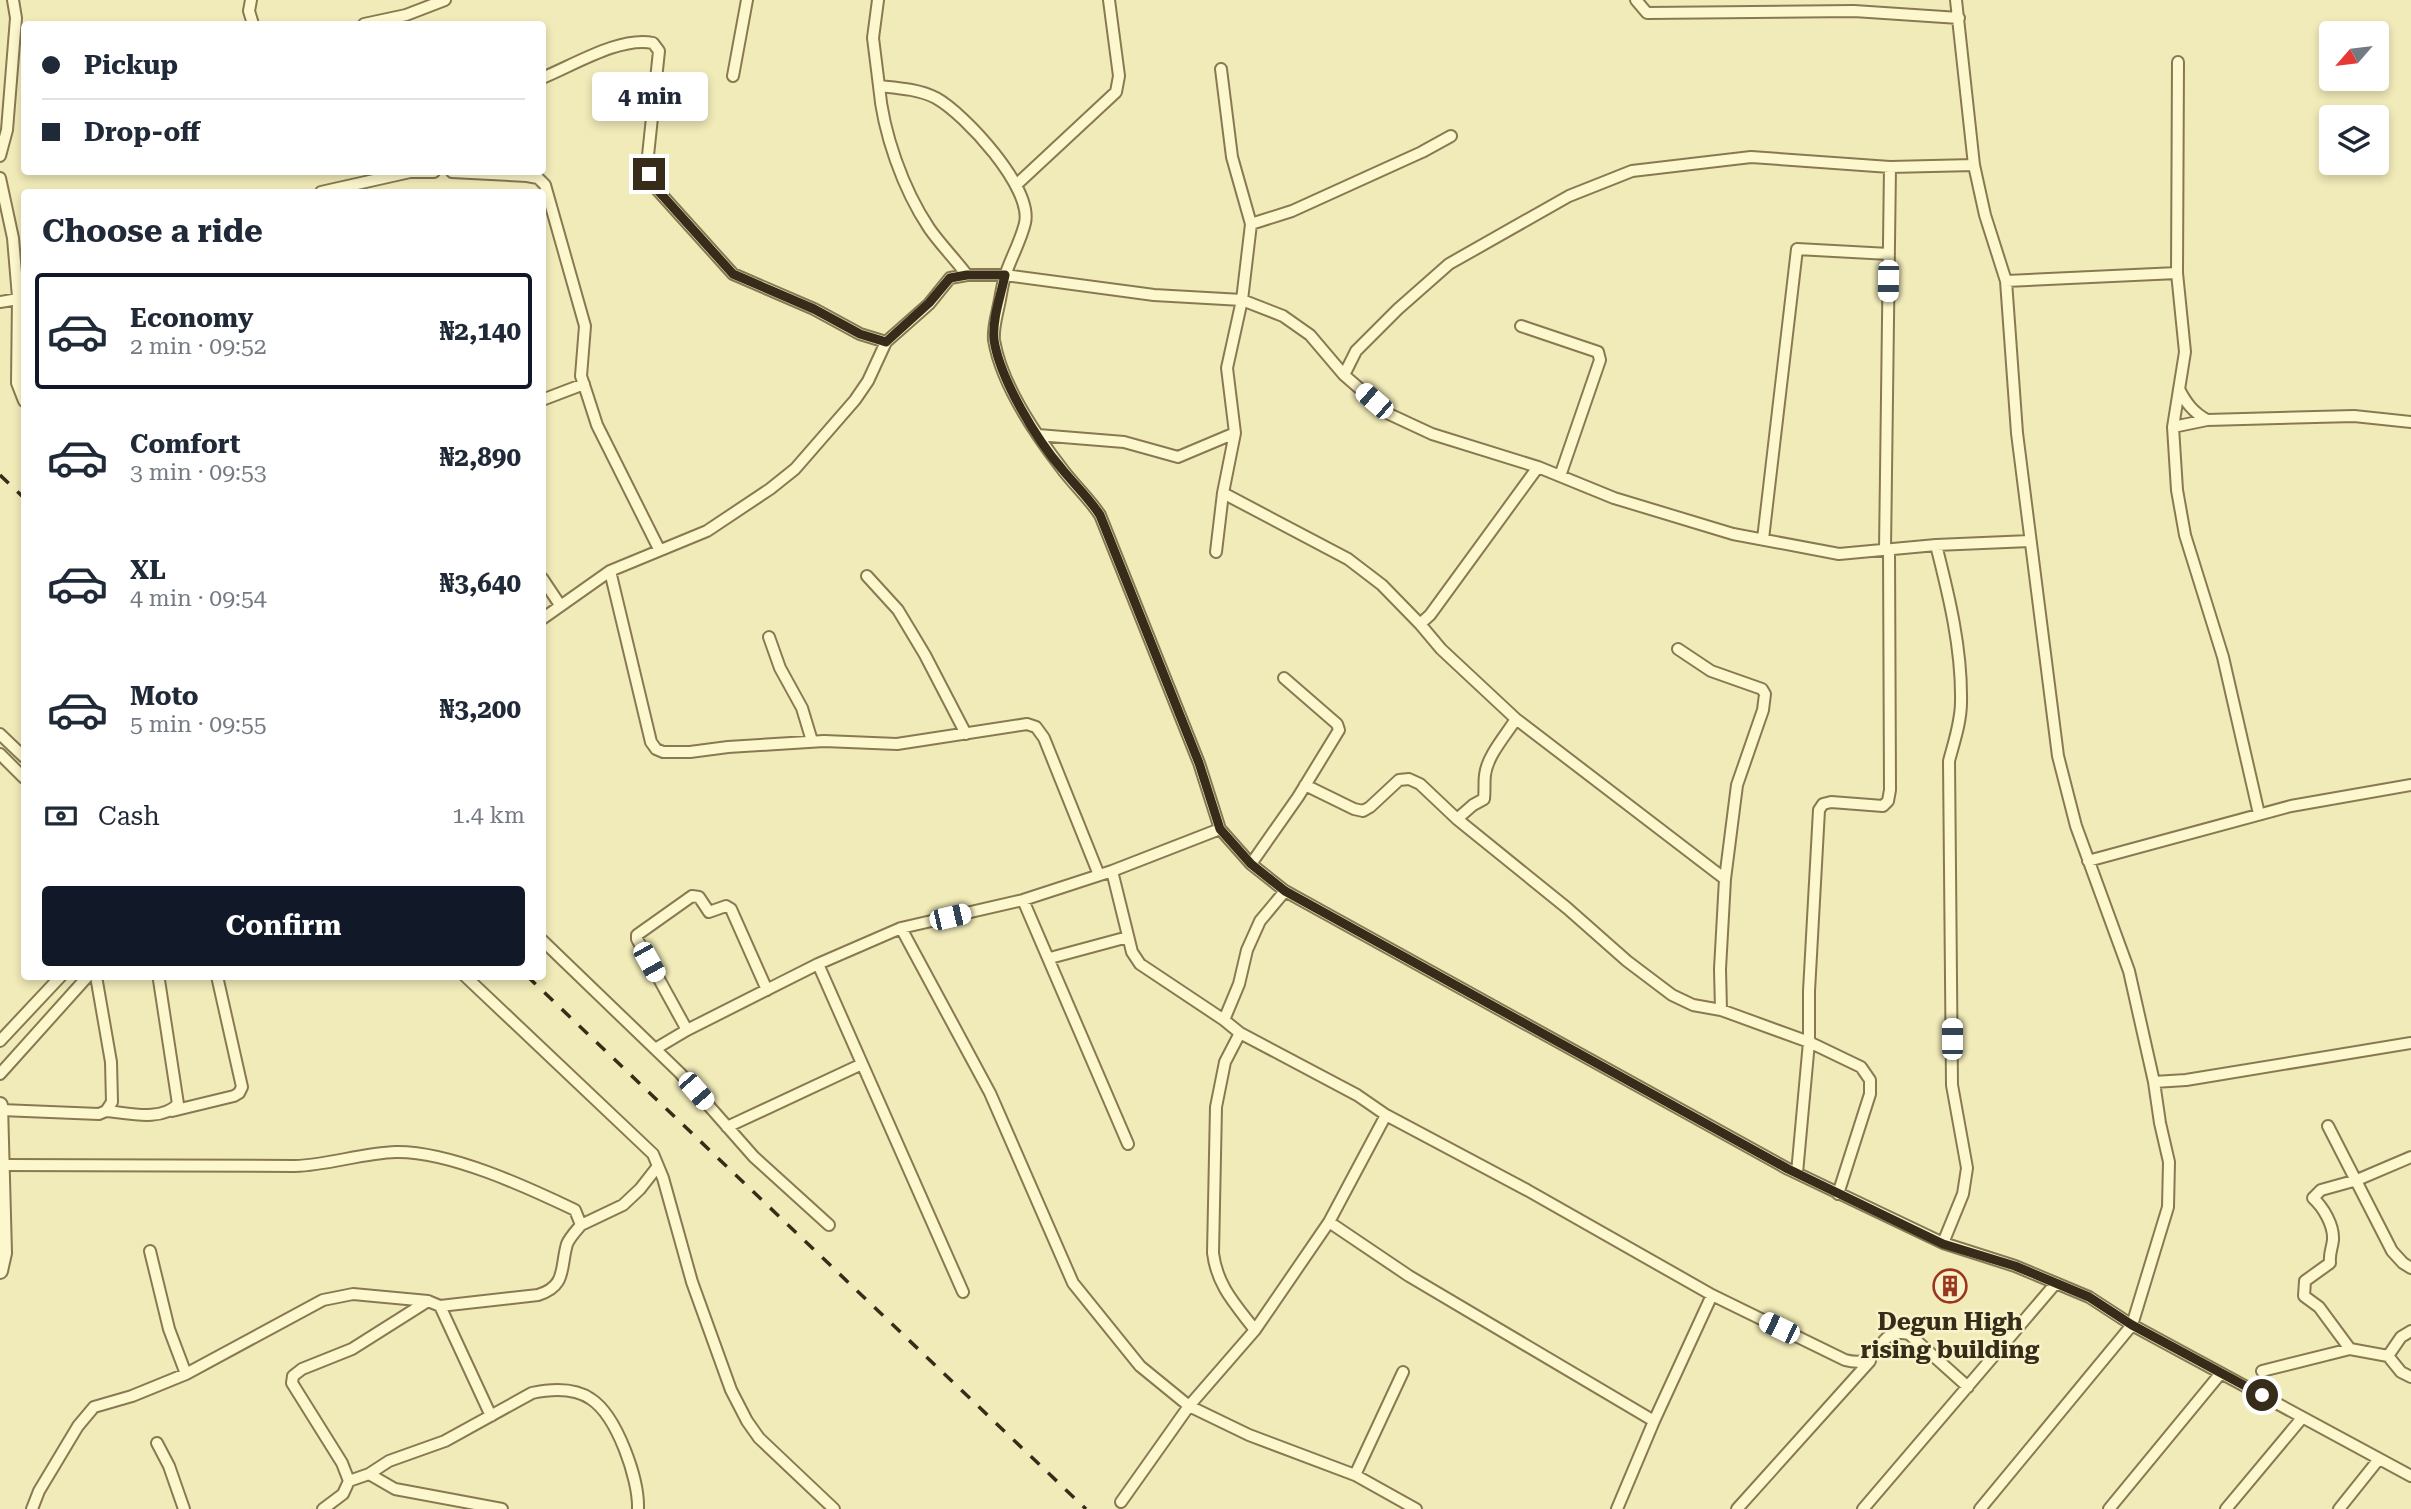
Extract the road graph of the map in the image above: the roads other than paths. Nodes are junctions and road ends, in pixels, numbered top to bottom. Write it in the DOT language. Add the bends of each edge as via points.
graph roads {
  1 [pos="13,0"];
  2 [pos="251,0"];
  3 [pos="445,0"];
  4 [pos="747,0"];
  5 [pos="878,0"];
  6 [pos="1110,0"];
  7 [pos="1636,0"];
  8 [pos="1956,0"];
  9 [pos="1959,18"];
  10 [pos="408,20"];
  11 [pos="252,21"];
  12 [pos="2178,62"];
  13 [pos="1221,69"];
  14 [pos="546,76"];
  15 [pos="733,76"];
  16 [pos="879,86"];
  17 [pos="1451,136"];
  18 [pos="0,156"];
  19 [pos="1974,165"];
  20 [pos="1891,167"];
  21 [pos="355,175"];
  22 [pos="398,175"];
  23 [pos="510,175"];
  24 [pos="0,178"];
  25 [pos="1016,184"];
  26 [pos="357,185"];
  27 [pos="336,189"];
  28 [pos="1251,224"];
  29 [pos="1889,254"];
  30 [pos="2177,273"];
  31 [pos="967,275"];
  32 [pos="1005,275"];
  33 [pos="2006,281"];
  34 [pos="21,298"];
  35 [pos="1242,300"];
  36 [pos="0,302"];
  37 [pos="1521,326"];
  38 [pos="886,342"];
  39 [pos="1344,375"];
  40 [pos="584,384"];
  41 [pos="2179,388"];
  42 [pos="21,393"];
  43 [pos="546,398"];
  44 [pos="2207,421"];
  45 [pos="2411,422"];
  46 [pos="2173,427"];
  47 [pos="1235,433"];
  48 [pos="1038,435"];
  49 [pos="1538,467"];
  50 [pos="1560,476"];
  51 [pos="1223,493"];
  52 [pos="1763,539"];
  53 [pos="2030,541"];
  54 [pos="1936,545"];
  55 [pos="659,550"];
  56 [pos="1887,550"];
  57 [pos="1216,552"];
  58 [pos="610,570"];
  59 [pos="867,576"];
  60 [pos="546,584"];
  61 [pos="560,605"];
  62 [pos="546,617"];
  63 [pos="1420,624"];
  64 [pos="769,637"];
  65 [pos="1678,649"];
  66 [pos="1284,678"];
  67 [pos="1516,719"];
  68 [pos="0,734"];
  69 [pos="966,734"];
  70 [pos="812,741"];
  71 [pos="0,754"];
  72 [pos="21,754"];
  73 [pos="21,775"];
  74 [pos="1305,785"];
  75 [pos="2411,785"];
  76 [pos="2259,814"];
  77 [pos="1457,820"];
  78 [pos="1220,829"];
  79 [pos="2088,861"];
  80 [pos="1251,864"];
  81 [pos="1112,871"];
  82 [pos="1099,875"];
  83 [pos="1725,879"];
  84 [pos="1285,891"];
  85 [pos="1023,900"];
  86 [pos="901,928"];
  87 [pos="1128,937"];
  88 [pos="546,944"];
  89 [pos="1050,958"];
  90 [pos="818,964"];
  91 [pos="57,980"];
  92 [pos="84,980"];
  93 [pos="97,980"];
  94 [pos="159,980"];
  95 [pos="218,980"];
  96 [pos="469,980"];
  97 [pos="767,990"];
  98 [pos="1721,1010"];
  99 [pos="1224,1020"];
  100 [pos="687,1030"];
  101 [pos="1240,1033"];
  102 [pos="0,1041"];
  103 [pos="1809,1042"];
  104 [pos="2411,1042"];
  105 [pos="655,1049"];
  106 [pos="862,1064"];
  107 [pos="0,1074"];
  108 [pos="2154,1082"];
  109 [pos="0,1107"];
  110 [pos="106,1111"];
  111 [pos="171,1111"];
  112 [pos="1386,1115"];
  113 [pos="2328,1126"];
  114 [pos="727,1127"];
  115 [pos="1128,1143"];
  116 [pos="2411,1157"];
  117 [pos="2,1165"];
  118 [pos="658,1166"];
  119 [pos="1797,1173"];
  120 [pos="2357,1180"];
  121 [pos="1838,1194"];
  122 [pos="1329,1222"];
  123 [pos="581,1225"];
  124 [pos="829,1225"];
  125 [pos="1943,1244"];
  126 [pos="150,1251"];
  127 [pos="2411,1268"];
  128 [pos="0,1271"];
  129 [pos="2056,1283"];
  130 [pos="963,1292"];
  131 [pos="1712,1295"];
  132 [pos="428,1301"];
  133 [pos="440,1306"];
  134 [pos="2132,1325"];
  135 [pos="1255,1330"];
  136 [pos="2411,1331"];
  137 [pos="2350,1349"];
  138 [pos="2388,1356"];
  139 [pos="1872,1359"];
  140 [pos="2262,1371"];
  141 [pos="1403,1372"];
  142 [pos="2221,1373"];
  143 [pos="186,1374"];
  144 [pos="2411,1377"];
  145 [pos="1968,1387"];
  146 [pos="1189,1406"];
  147 [pos="491,1416"];
  148 [pos="2302,1418"];
  149 [pos="1654,1420"];
  150 [pos="158,1443"];
  151 [pos="2379,1459"];
  152 [pos="369,1474"];
  153 [pos="1354,1475"];
  154 [pos="2411,1476"];
  155 [pos="349,1481"];
  156 [pos="1121,1502"];
  157 [pos="1397,1505"];
  158 [pos="2231,1507"];
  159 [pos="32,1509"];
  160 [pos="184,1509"];
  161 [pos="323,1509"];
  162 [pos="502,1509"];
  163 [pos="638,1509"];
  164 [pos="834,1509"];
  165 [pos="1416,1509"];
  166 [pos="1616,1509"];
  167 [pos="1737,1509"];
  168 [pos="1863,1509"];
  169 [pos="1980,1509"];
  170 [pos="2109,1509"];
  171 [pos="2339,1509"];
  1 -- 18 [label="street" via="16,18 7,130"];
  2 -- 11 [label="street"];
  3 -- 10 [label="street"];
  4 -- 15 [label="street"];
  5 -- 16 [label="street" via="873,38"];
  6 -- 25 [label="street" via="1119,76 1116,92"];
  7 -- 9 [label="street" via="1647,13 1854,11"];
  8 -- 9 [label="street"];
  9 -- 19 [label="street"];
  12 -- 30 [label="street"];
  13 -- 28 [label="street" via="1232,157"];
  14 -- 38 [label="street" via="623,44 653,43 659,51 648,165 652,184 733,274"];
  16 -- 25 [label="street" via="918,91 953,110 988,145"];
  16 -- 31 [label="street" via="888,137 914,199"];
  17 -- 28 [label="street" via="1292,211"];
  19 -- 20 [label="street"];
  19 -- 33 [label="street" via="1984,215"];
  20 -- 29 [label="street"];
  20 -- 39 [label="street" via="1751,157 1632,171 1569,195 1449,264 1356,351"];
  21 -- 26 [label="street"];
  22 -- 26 [label="street"];
  23 -- 40 [label="street" via="538,178 545,185 585,326"];
  24 -- 34 [label="street"];
  25 -- 32 [label="street" via="1026,221"];
  26 -- 27 [label="street"];
  28 -- 35 [label="street"];
  29 -- 52 [label="street" via="1797,249"];
  29 -- 56 [label="street"];
  30 -- 33 [label="street"];
  30 -- 41 [label="street" via="2185,352"];
  31 -- 32 [label="street"];
  31 -- 38 [label="street" via="950,278"];
  32 -- 35 [label="street" via="1154,295"];
  32 -- 48 [label="street" via="994,341 1006,379"];
  33 -- 53 [label="street"];
  34 -- 36 [label="street"];
  34 -- 42 [label="street" via="17,383"];
  35 -- 39 [label="street" via="1283,316 1310,335"];
  35 -- 47 [label="street" via="1227,368"];
  37 -- 50 [label="street" via="1598,352 1600,360"];
  38 -- 55 [label="street" via="855,400 795,469 707,531"];
  39 -- 49 [label="street" via="1389,414"];
  40 -- 43 [label="street"];
  40 -- 55 [label="street" via="597,425"];
  41 -- 44 [label="street" via="2186,403"];
  41 -- 46 [label="street"];
  44 -- 45 [label="street" via="2354,416"];
  44 -- 46 [label="street"];
  46 -- 76 [label="street" via="2185,535 2224,657"];
  47 -- 48 [label="street" via="1178,457 1124,442"];
  47 -- 51 [label="street"];
  48 -- 78 [label="street" via="1100,515 1199,763"];
  49 -- 50 [label="street"];
  49 -- 63 [label="street"];
  50 -- 52 [label="street" via="1614,498"];
  51 -- 57 [label="street"];
  51 -- 63 [label="street" via="1348,559"];
  52 -- 56 [label="street" via="1839,554"];
  53 -- 54 [label="street"];
  53 -- 79 [label="street" via="2058,756"];
  54 -- 56 [label="street"];
  54 -- 125 [label="street" via="1953,613 1962,703 1949,761 1952,1085 1967,1168 1963,1194"];
  55 -- 58 [label="street"];
  56 -- 103 [label="street" via="1890,790 1883,806 1831,802 1819,810"];
  58 -- 61 [label="street"];
  58 -- 70 [label="street" via="656,749 690,752"];
  59 -- 69 [label="street" via="898,610"];
  60 -- 61 [label="street"];
  61 -- 62 [label="street"];
  63 -- 67 [label="street"];
  64 -- 70 [label="street"];
  65 -- 83 [label="street" via="1711,671 1765,694 1737,785"];
  66 -- 74 [label="street" via="1339,730"];
  67 -- 77 [label="street" via="1488,764 1484,799"];
  67 -- 83 [label="street"];
  68 -- 72 [label="street"];
  69 -- 70 [label="street" via="897,744"];
  69 -- 82 [label="street" via="1027,724 1036,727"];
  71 -- 73 [label="street"];
  74 -- 77 [label="street" via="1363,811 1399,780 1409,779"];
  74 -- 80 [label="street"];
  75 -- 76 [label="street"];
  76 -- 79 [label="street"];
  77 -- 98 [label="street" via="1672,995"];
  78 -- 80 [label="street"];
  78 -- 81 [label="street"];
  79 -- 108 [label="street" via="2129,971"];
  80 -- 84 [label="street"];
  81 -- 82 [label="street"];
  81 -- 87 [label="street"];
  82 -- 85 [label="street"];
  83 -- 98 [label="street"];
  84 -- 99 [label="street" via="1260,921"];
  84 -- 119 [label="street"];
  85 -- 86 [label="street"];
  85 -- 89 [label="street"];
  86 -- 90 [label="street"];
  86 -- 146 [label="street" via="990,1093 1073,1283 1140,1366"];
  87 -- 89 [label="street"];
  87 -- 99 [label="street" via="1140,964"];
  88 -- 105 [label="street"];
  89 -- 115 [label="street"];
  90 -- 97 [label="street"];
  90 -- 106 [label="street"];
  91 -- 102 [label="street"];
  92 -- 107 [label="street"];
  93 -- 110 [label="street" via="111,1062 112,1102"];
  94 -- 111 [label="street" via="178,1104"];
  95 -- 111 [label="street" via="242,1087 233,1096"];
  96 -- 118 [label="street" via="653,1154"];
  97 -- 100 [label="street"];
  97 -- 100 [label="street" via="731,909 726,906 709,912 699,897 692,897 637,935"];
  98 -- 103 [label="street"];
  99 -- 101 [label="street"];
  100 -- 105 [label="street"];
  101 -- 112 [label="street"];
  101 -- 135 [label="street" via="1225,1062 1216,1107 1213,1253 1221,1286"];
  103 -- 119 [label="street"];
  103 -- 121 [label="street" via="1861,1067 1870,1080 1870,1094"];
  104 -- 108 [label="street"];
  105 -- 114 [label="street"];
  106 -- 114 [label="street"];
  106 -- 130 [label="street"];
  108 -- 134 [label="street" via="2169,1162 2168,1207"];
  109 -- 110 [label="street"];
  109 -- 117 [label="street"];
  110 -- 111 [label="street" via="160,1115"];
  112 -- 122 [label="street"];
  112 -- 131 [label="street"];
  113 -- 120 [label="street"];
  114 -- 124 [label="street"];
  116 -- 120 [label="street"];
  117 -- 123 [label="street" via="295,1166 321,1165 346,1157 425,1153 529,1188 575,1210"];
  117 -- 128 [label="street" via="4,1253"];
  118 -- 123 [label="street" via="623,1205"];
  118 -- 164 [label="street" via="692,1282 747,1421"];
  119 -- 121 [label="street"];
  120 -- 127 [label="street" via="2392,1251"];
  120 -- 137 [label="street" via="2321,1190 2313,1198 2322,1206 2333,1240 2330,1263 2305,1281 2304,1296 2319,1307"];
  121 -- 125 [label="street"];
  122 -- 135 [label="street"];
  122 -- 149 [label="street" via="1409,1276"];
  123 -- 133 [label="street" via="568,1240 559,1282 550,1292"];
  125 -- 129 [label="street"];
  126 -- 143 [label="street" via="169,1329"];
  129 -- 134 [label="street" via="2089,1297"];
  129 -- 145 [label="street"];
  131 -- 139 [label="street" via="1845,1360 1858,1364"];
  131 -- 149 [label="street"];
  132 -- 133 [label="street"];
  132 -- 143 [label="street" via="353,1294 323,1300"];
  132 -- 155 [label="street" via="352,1349 293,1376 292,1383"];
  133 -- 147 [label="street"];
  134 -- 142 [label="street"];
  134 -- 169 [label="street"];
  135 -- 146 [label="street"];
  136 -- 138 [label="street"];
  137 -- 138 [label="street"];
  137 -- 140 [label="street"];
  138 -- 144 [label="street"];
  139 -- 145 [label="street" via="1886,1337 1898,1331 1909,1334"];
  139 -- 167 [label="street"];
  141 -- 153 [label="street"];
  142 -- 148 [label="street"];
  142 -- 170 [label="street"];
  143 -- 159 [label="street" via="94,1407 39,1490"];
  145 -- 168 [label="street"];
  146 -- 153 [label="street" via="1249,1435"];
  146 -- 156 [label="street"];
  147 -- 152 [label="street"];
  147 -- 163 [label="street" via="532,1392 563,1390 592,1399 607,1416 627,1458"];
  148 -- 151 [label="street"];
  148 -- 158 [label="street"];
  149 -- 166 [label="street"];
  150 -- 160 [label="street"];
  151 -- 154 [label="street"];
  151 -- 171 [label="street"];
  152 -- 155 [label="street"];
  152 -- 162 [label="street" via="395,1489"];
  153 -- 157 [label="street"];
  155 -- 161 [label="street" via="343,1494"];
  157 -- 165 [label="street"];
}
